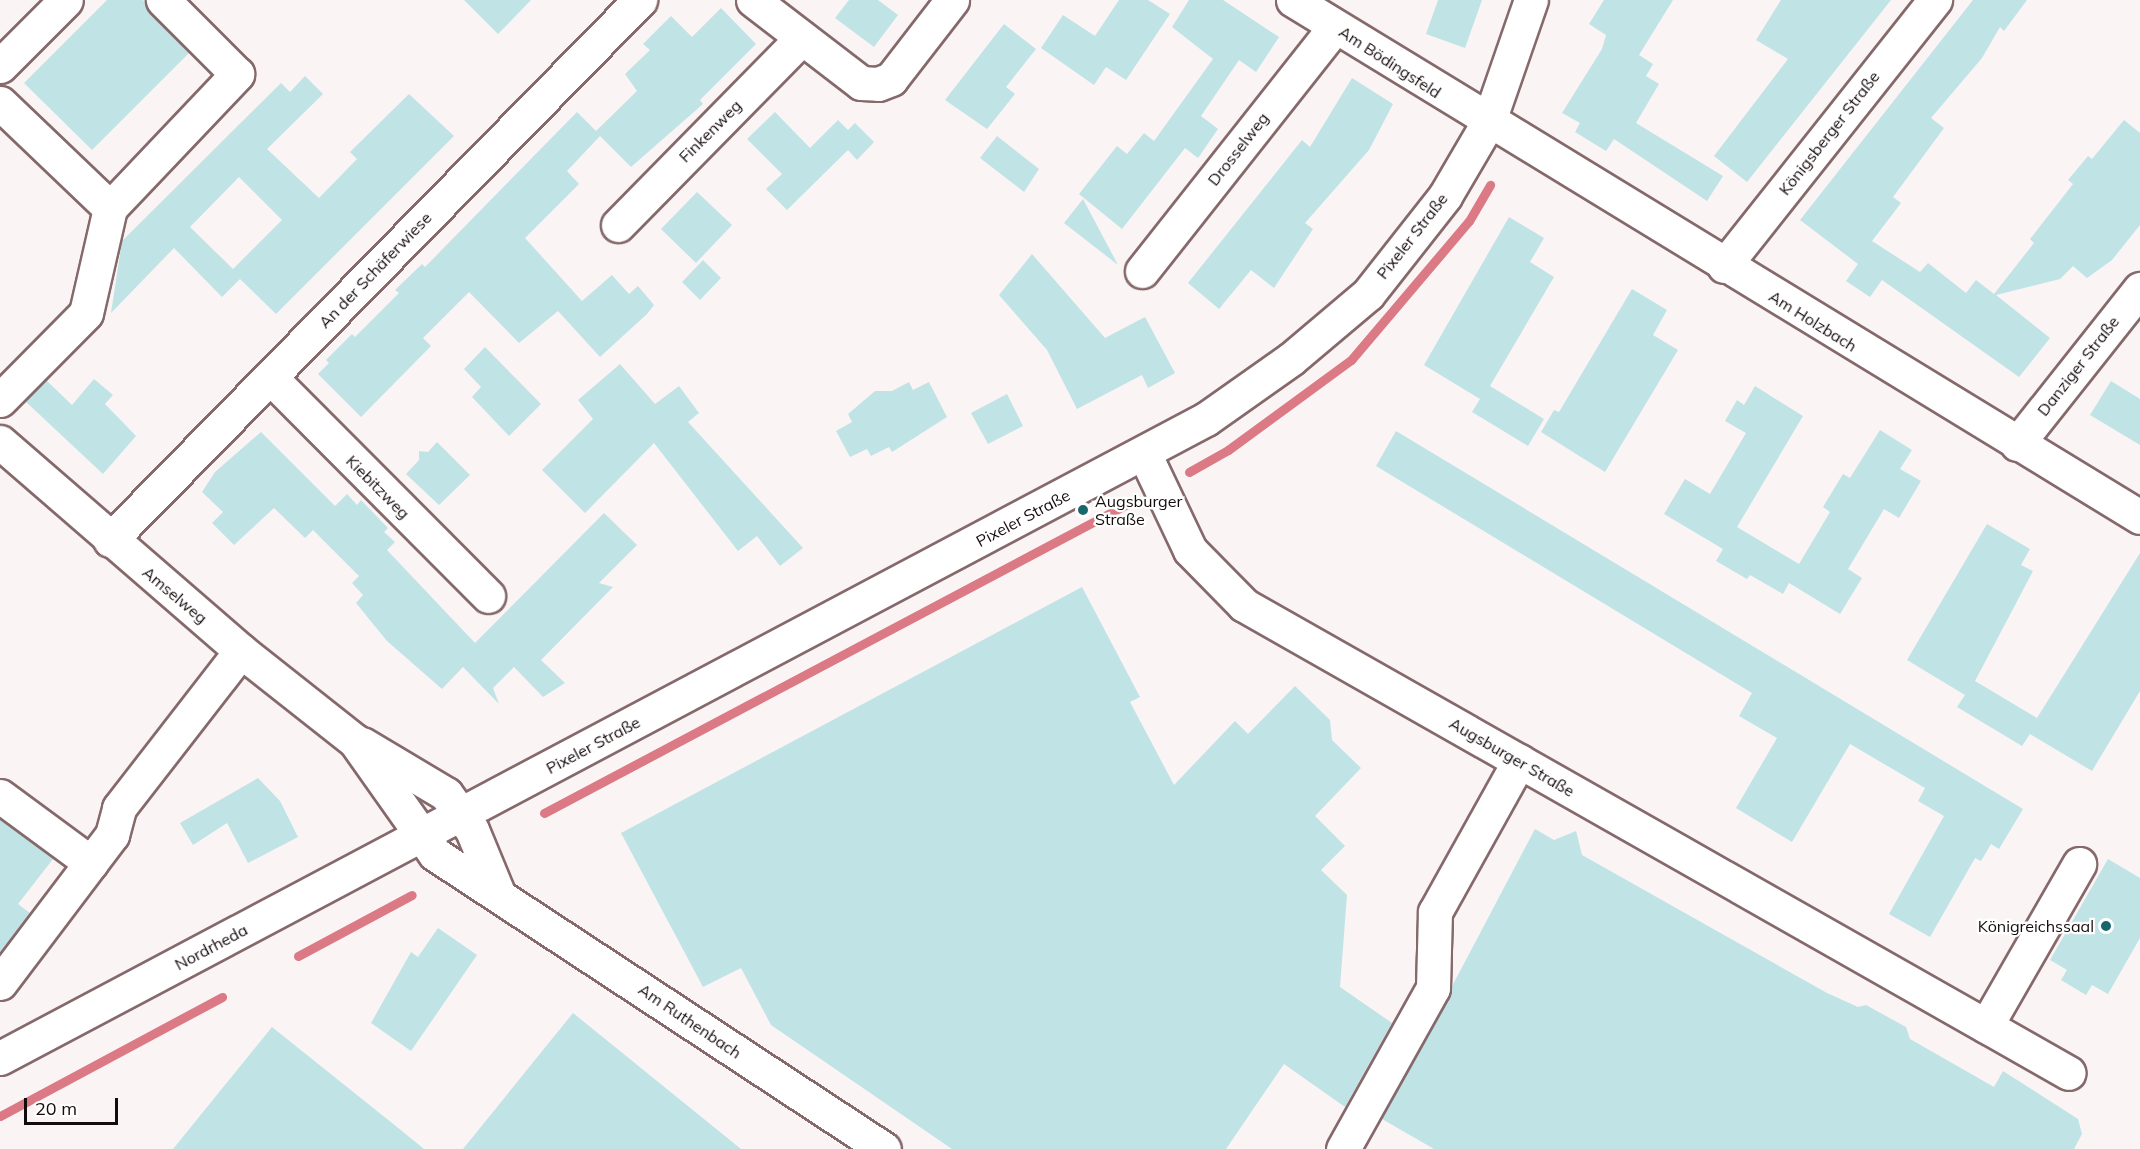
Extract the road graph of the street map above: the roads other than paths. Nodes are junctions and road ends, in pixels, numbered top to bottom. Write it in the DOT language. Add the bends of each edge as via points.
graph roads {
  1 [pos="66,0"];
  2 [pos="164,0"];
  3 [pos="640,0"];
  4 [pos="753,0"];
  5 [pos="952,0"];
  6 [pos="1293,0"];
  7 [pos="1531,0"];
  8 [pos="1935,0"];
  9 [pos="1335,27"];
  10 [pos="802,38"];
  11 [pos="0,66"];
  12 [pos="0,103"];
  13 [pos="1489,121"];
  14 [pos="110,208"];
  15 [pos="618,225"];
  16 [pos="1724,266"];
  17 [pos="1142,271"];
  18 [pos="2140,289"];
  19 [pos="270,377"];
  20 [pos="0,400"];
  21 [pos="0,442"];
  22 [pos="2017,444"];
  23 [pos="1144,453"];
  24 [pos="2140,517"];
  25 [pos="110,540"];
  26 [pos="488,596"];
  27 [pos="241,651"];
  28 [pos="355,741"];
  29 [pos="1519,761"];
  30 [pos="0,796"];
  31 [pos="462,815"];
  32 [pos="421,836"];
  33 [pos="91,863"];
  34 [pos="2079,864"];
  35 [pos="498,893"];
  36 [pos="0,983"];
  37 [pos="1986,1026"];
  38 [pos="0,1058"];
  39 [pos="2069,1073"];
  40 [pos="884,1149"];
  41 [pos="1343,1149"];
  1 -- 11 [label="street"];
  2 -- 14 [label="street" via="237,74"];
  3 -- 19 [label="street, An der Schäferwiese"];
  4 -- 10 [label="street"];
  5 -- 10 [label="street" via="891,79 878,84 861,83"];
  6 -- 9 [label="street, Am Bödingsfeld"];
  7 -- 13 [label="street, Pixeler Straße"];
  8 -- 16 [label="street, Königsberger Straße"];
  9 -- 13 [label="street, Am Bödingsfeld"];
  9 -- 17 [label="street, Drosselweg"];
  10 -- 15 [label="street, Finkenweg"];
  12 -- 14 [label="street"];
  13 -- 16 [label="street, Am Holzbach"];
  13 -- 23 [label="street, Pixeler Straße" via="1445,196 1368,294 1291,359 1206,419"];
  14 -- 20 [label="street" via="86,313"];
  16 -- 22 [label="street, Am Holzbach"];
  18 -- 22 [label="street, Danziger Straße"];
  19 -- 25 [label="street, An der Schäferwiese"];
  19 -- 26 [label="street, Kiebitzweg"];
  21 -- 25 [label="street, Amselweg"];
  22 -- 24 [label="street, Am Holzbach"];
  23 -- 29 [label="street, Augsburger Straße" via="1190,550 1244,605"];
  23 -- 31 [label="street, Pixeler Straße"];
  25 -- 27 [label="street, Amselweg"];
  27 -- 28 [label="street, Amselweg"];
  27 -- 33 [label="street" via="118,808 112,835"];
  28 -- 31 [label="street, Amselweg" via="388,755 446,794"];
  28 -- 32 [label="street, Amselweg"];
  29 -- 37 [label="street, Augsburger Straße"];
  29 -- 41 [label="street" via="1435,912 1433,988"];
  30 -- 33 [label="street"];
  31 -- 32 [label="street, Pixeler Straße"];
  31 -- 35 [label="street"];
  32 -- 35 [label="street, Am Ruthenbach" via="475,885"];
  32 -- 38 [label="street, Nordrheda"];
  33 -- 36 [label="street"];
  34 -- 37 [label="street"];
  35 -- 40 [label="street, Am Ruthenbach"];
  37 -- 39 [label="street, Augsburger Straße"];
}
